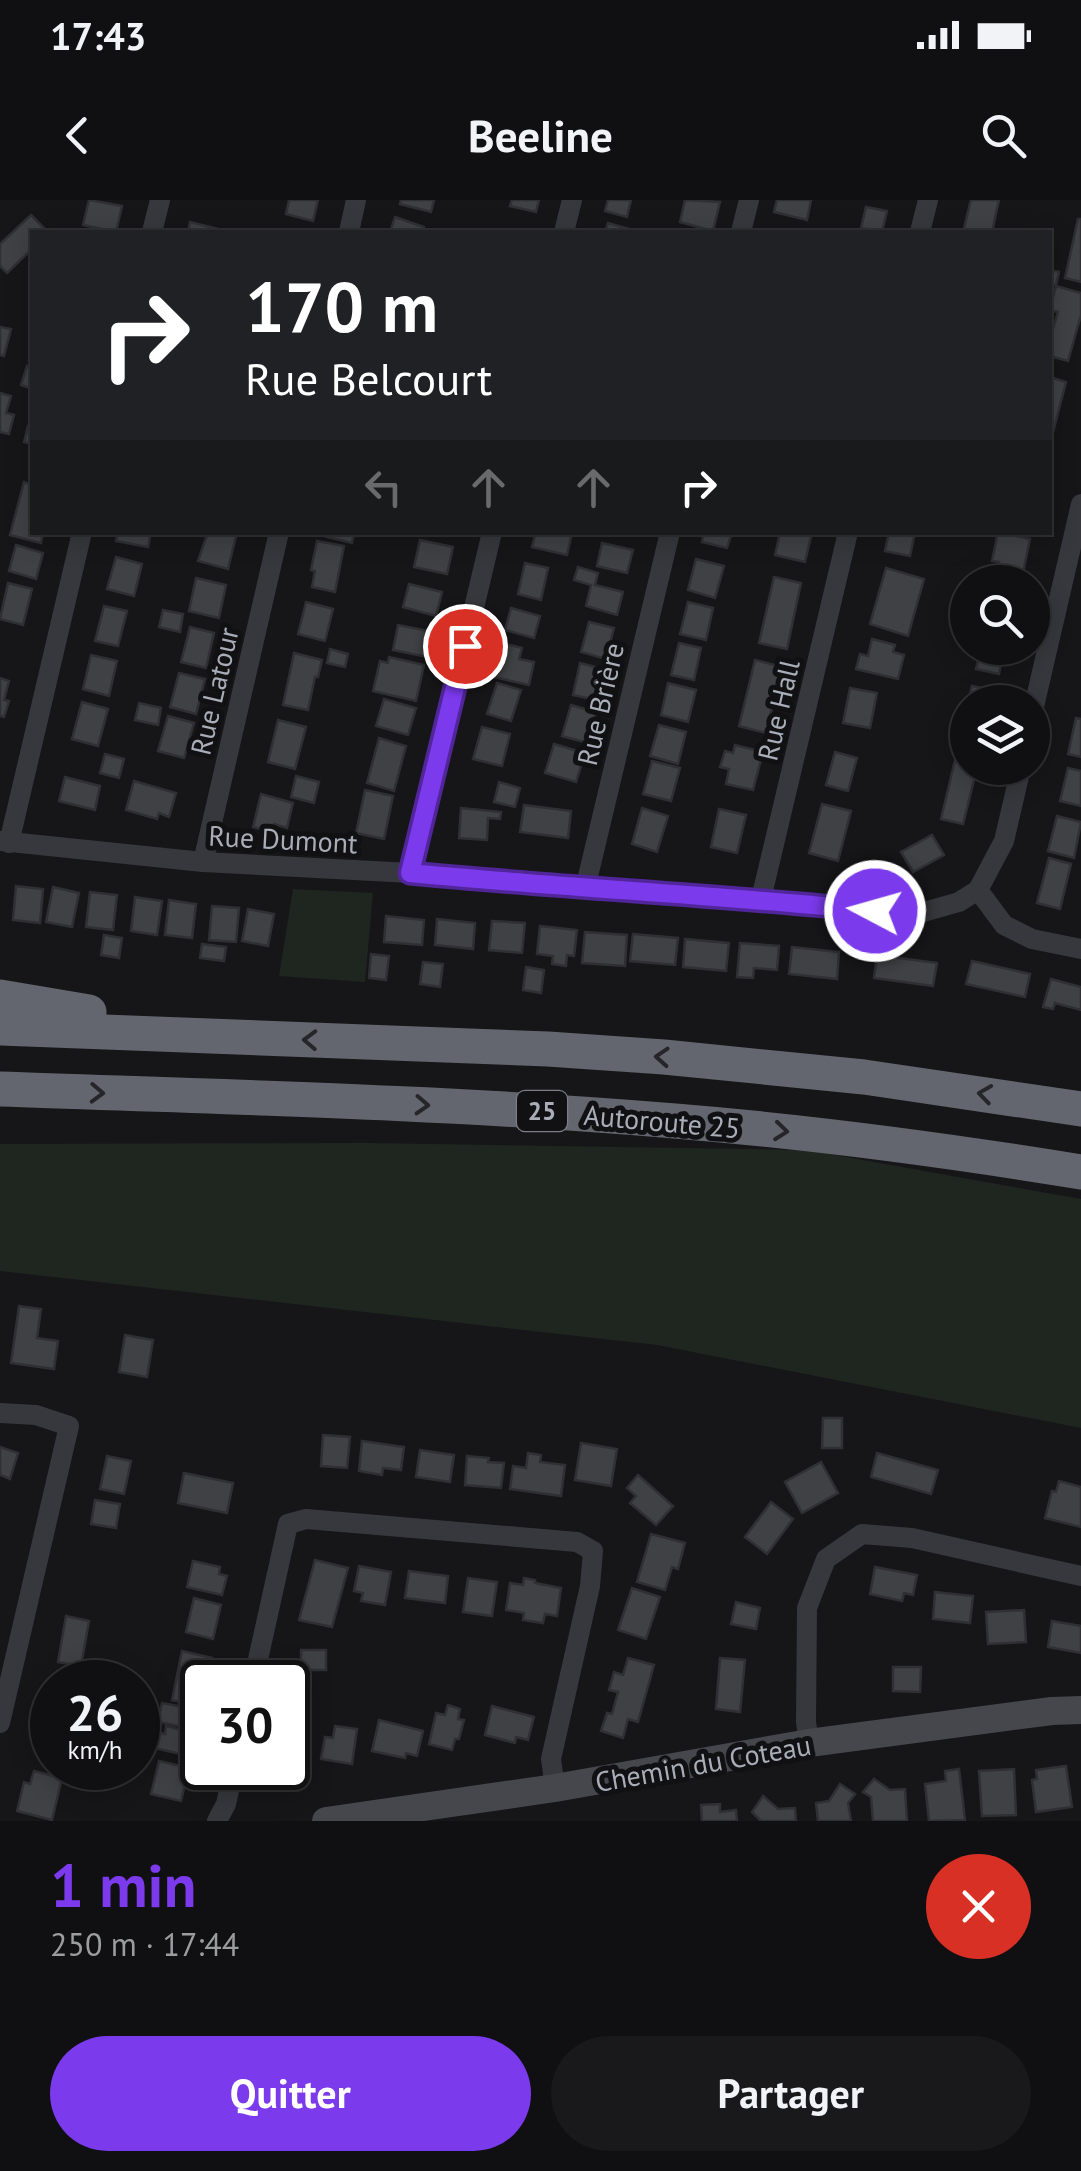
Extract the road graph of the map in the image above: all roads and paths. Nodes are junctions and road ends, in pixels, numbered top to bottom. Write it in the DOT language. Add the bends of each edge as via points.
graph roads {
  1 [pos="160,200"];
  2 [pos="356,200"];
  3 [pos="572,200"];
  4 [pos="749,200"];
  5 [pos="928,200"];
  6 [pos="152,230"];
  7 [pos="349,230"];
  8 [pos="564,230"];
  9 [pos="742,230"];
  10 [pos="920,230"];
  11 [pos="1081,504"];
  12 [pos="81,535"];
  13 [pos="278,535"];
  14 [pos="491,535"];
  15 [pos="669,535"];
  16 [pos="847,535"];
  17 [pos="1039,685"];
  18 [pos="1016,785"];
  19 [pos="4,842"];
  20 [pos="203,862"];
  21 [pos="410,873"];
  22 [pos="584,889"];
  23 [pos="978,890"];
  24 [pos="761,899"];
  25 [pos="1081,949"];
  26 [pos="0,998"];
  27 [pos="0,1028"];
  28 [pos="238,1037"];
  29 [pos="0,1089"];
  30 [pos="1081,1109"];
  31 [pos="1081,1172"];
  32 [pos="0,1413"];
  33 [pos="1081,1576"];
  34 [pos="258,1660"];
  35 [pos="1081,1710"];
  36 [pos="0,1723"];
  37 [pos="809,1743"];
  38 [pos="555,1788"];
  39 [pos="229,1790"];
  40 [pos="218,1821"];
  41 [pos="326,1821"];
  1 -- 6 [label="street"];
  2 -- 7 [label="street"];
  3 -- 8 [label="street"];
  4 -- 9 [label="street"];
  5 -- 10 [label="street"];
  11 -- 17 [label="street"];
  12 -- 19 [label="street"];
  13 -- 20 [label="street, Rue Latour"];
  14 -- 21 [label="street"];
  15 -- 22 [label="street, Rue Brière"];
  16 -- 24 [label="street, Rue Hall"];
  18 -- 23 [label="street" via="1004,841"];
  19 -- 20 [label="street, Rue Dumont"];
  20 -- 21 [label="street, Rue Dumont"];
  21 -- 22 [label="street, Rue Dumont"];
  22 -- 24 [label="street, Rue Dumont"];
  23 -- 24 [label="street, Rue Dumont" via="913,915"];
  23 -- 25 [label="street" via="1004,926"];
  26 -- 28 [label="highway"];
  27 -- 28 [label="highway, 25"];
  30 -- 28 [label="highway, 25, one-way" via="683,1058"];
  29 -- 31 [label="highway, Autoroute 25 / 25, one-way" via="628,1117 862,1140"];
  32 -- 36 [label="street" via="69,1426"];
  33 -- 37 [label="street" via="912,1538 862,1534 826,1558 807,1608"];
  34 -- 38 [label="street" via="288,1524 306,1519 576,1542 594,1551 551,1759"];
  35 -- 37 [label="street, Chemin du Coteau"];
  37 -- 38 [label="street, Chemin du Coteau"];
  38 -- 41 [label="street, Chemin du Coteau"];
  39 -- 40 [label="street"];
}
